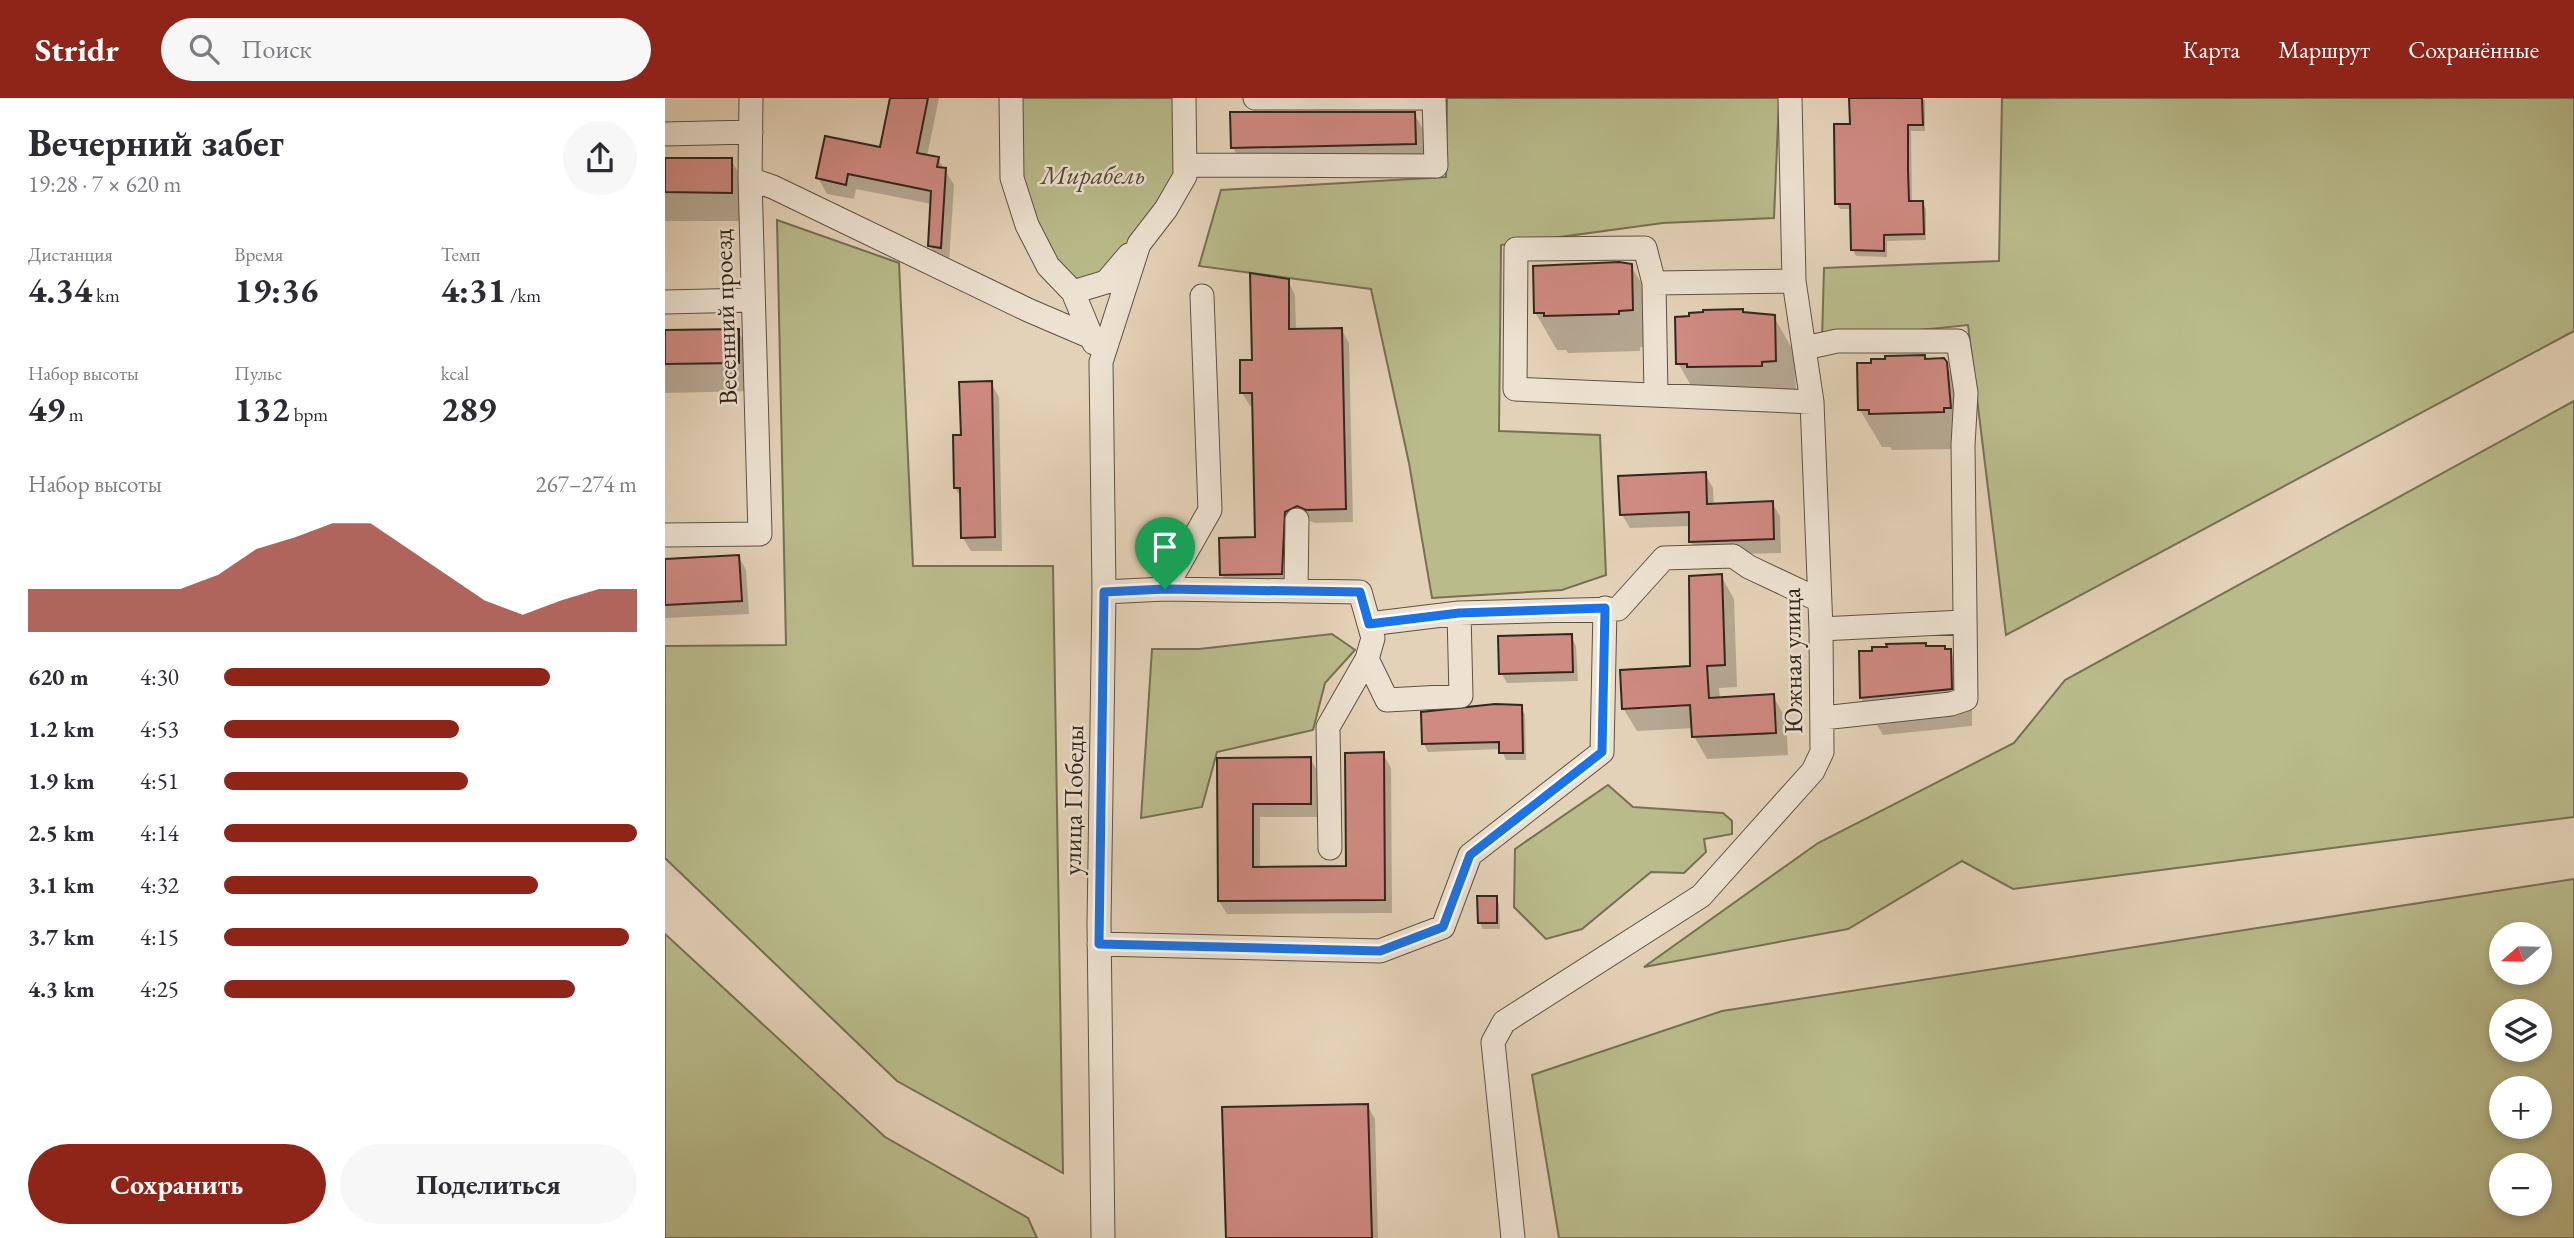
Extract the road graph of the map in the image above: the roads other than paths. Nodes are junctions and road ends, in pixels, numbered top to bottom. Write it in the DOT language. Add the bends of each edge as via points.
graph roads {
  1 [pos="751,98"];
  2 [pos="1011,98"];
  3 [pos="1184,98"];
  4 [pos="1255,98"];
  5 [pos="1434,98"];
  6 [pos="1790,98"];
  7 [pos="751,132"];
  8 [pos="665,134"];
  9 [pos="1185,165"];
  10 [pos="750,179"];
  11 [pos="1139,244"];
  12 [pos="1794,281"];
  13 [pos="1654,283"];
  14 [pos="1073,292"];
  15 [pos="1202,296"];
  16 [pos="753,300"];
  17 [pos="665,303"];
  18 [pos="1091,337"];
  19 [pos="1805,348"];
  20 [pos="1101,362"];
  21 [pos="1657,395"];
  22 [pos="1812,402"];
  23 [pos="1297,520"];
  24 [pos="665,535"];
  25 [pos="1165,589"];
  26 [pos="1296,591"];
  27 [pos="1104,592"];
  28 [pos="1819,600"];
  29 [pos="1605,608"];
  30 [pos="1459,613"];
  31 [pos="1963,622"];
  32 [pos="1369,624"];
  33 [pos="1821,629"];
  34 [pos="1367,659"];
  35 [pos="1823,718"];
  36 [pos="1330,848"];
  37 [pos="1099,944"];
  38 [pos="1103,1238"];
  39 [pos="1513,1238"];
  1 -- 7 [label="street, Весенний проезд"];
  2 -- 14 [label="street, улица Победы" via="1012,178 1027,225 1048,266"];
  3 -- 9 [label="street, улица Победы"];
  4 -- 5 [label="street"];
  5 -- 9 [label="street" via="1436,166"];
  6 -- 12 [label="street, Южная улица"];
  7 -- 8 [label="street"];
  7 -- 10 [label="street, Весенний проезд"];
  9 -- 11 [label="street, улица Победы" via="1185,176 1166,209"];
  10 -- 16 [label="street, Весенний проезд"];
  10 -- 18 [label="street"];
  11 -- 14 [label="street" via="1106,282"];
  11 -- 20 [label="street, улица Победы"];
  12 -- 13 [label="street"];
  12 -- 19 [label="street, Южная улица"];
  13 -- 21 [label="street"];
  13 -- 21 [label="street" via="1644,248 1516,249 1515,389"];
  14 -- 18 [label="street, улица Победы"];
  15 -- 25 [label="street" via="1210,510"];
  16 -- 17 [label="street"];
  16 -- 24 [label="street, Весенний проезд" via="760,534"];
  18 -- 20 [label="street, улица Победы"];
  19 -- 22 [label="street, Южная улица"];
  19 -- 31 [label="street" via="1837,341 1958,341 1966,393"];
  20 -- 27 [label="street, улица Победы"];
  21 -- 22 [label="street"];
  22 -- 28 [label="street, Южная улица"];
  23 -- 26 [label="street"];
  25 -- 26 [label="street"];
  25 -- 27 [label="street"];
  26 -- 32 [label="street" via="1360,592"];
  27 -- 37 [label="street, улица Победы"];
  28 -- 29 [label="street" via="1733,556 1664,558 1618,609"];
  28 -- 33 [label="street, Южная улица"];
  29 -- 30 [label="street"];
  29 -- 37 [label="street" via="1602,752 1470,855 1443,927 1380,951"];
  30 -- 32 [label="street"];
  30 -- 34 [label="street" via="1461,696 1387,700"];
  31 -- 33 [label="street"];
  31 -- 35 [label="street" via="1966,699"];
  32 -- 34 [label="street" via="1373,638"];
  33 -- 35 [label="street, Южная улица"];
  34 -- 36 [label="street" via="1328,727"];
  35 -- 39 [label="street, Южная улица" via="1822,752 1813,771 1701,896 1504,1022 1493,1042 1494,1069"];
  37 -- 38 [label="street, улица Победы"];
}
